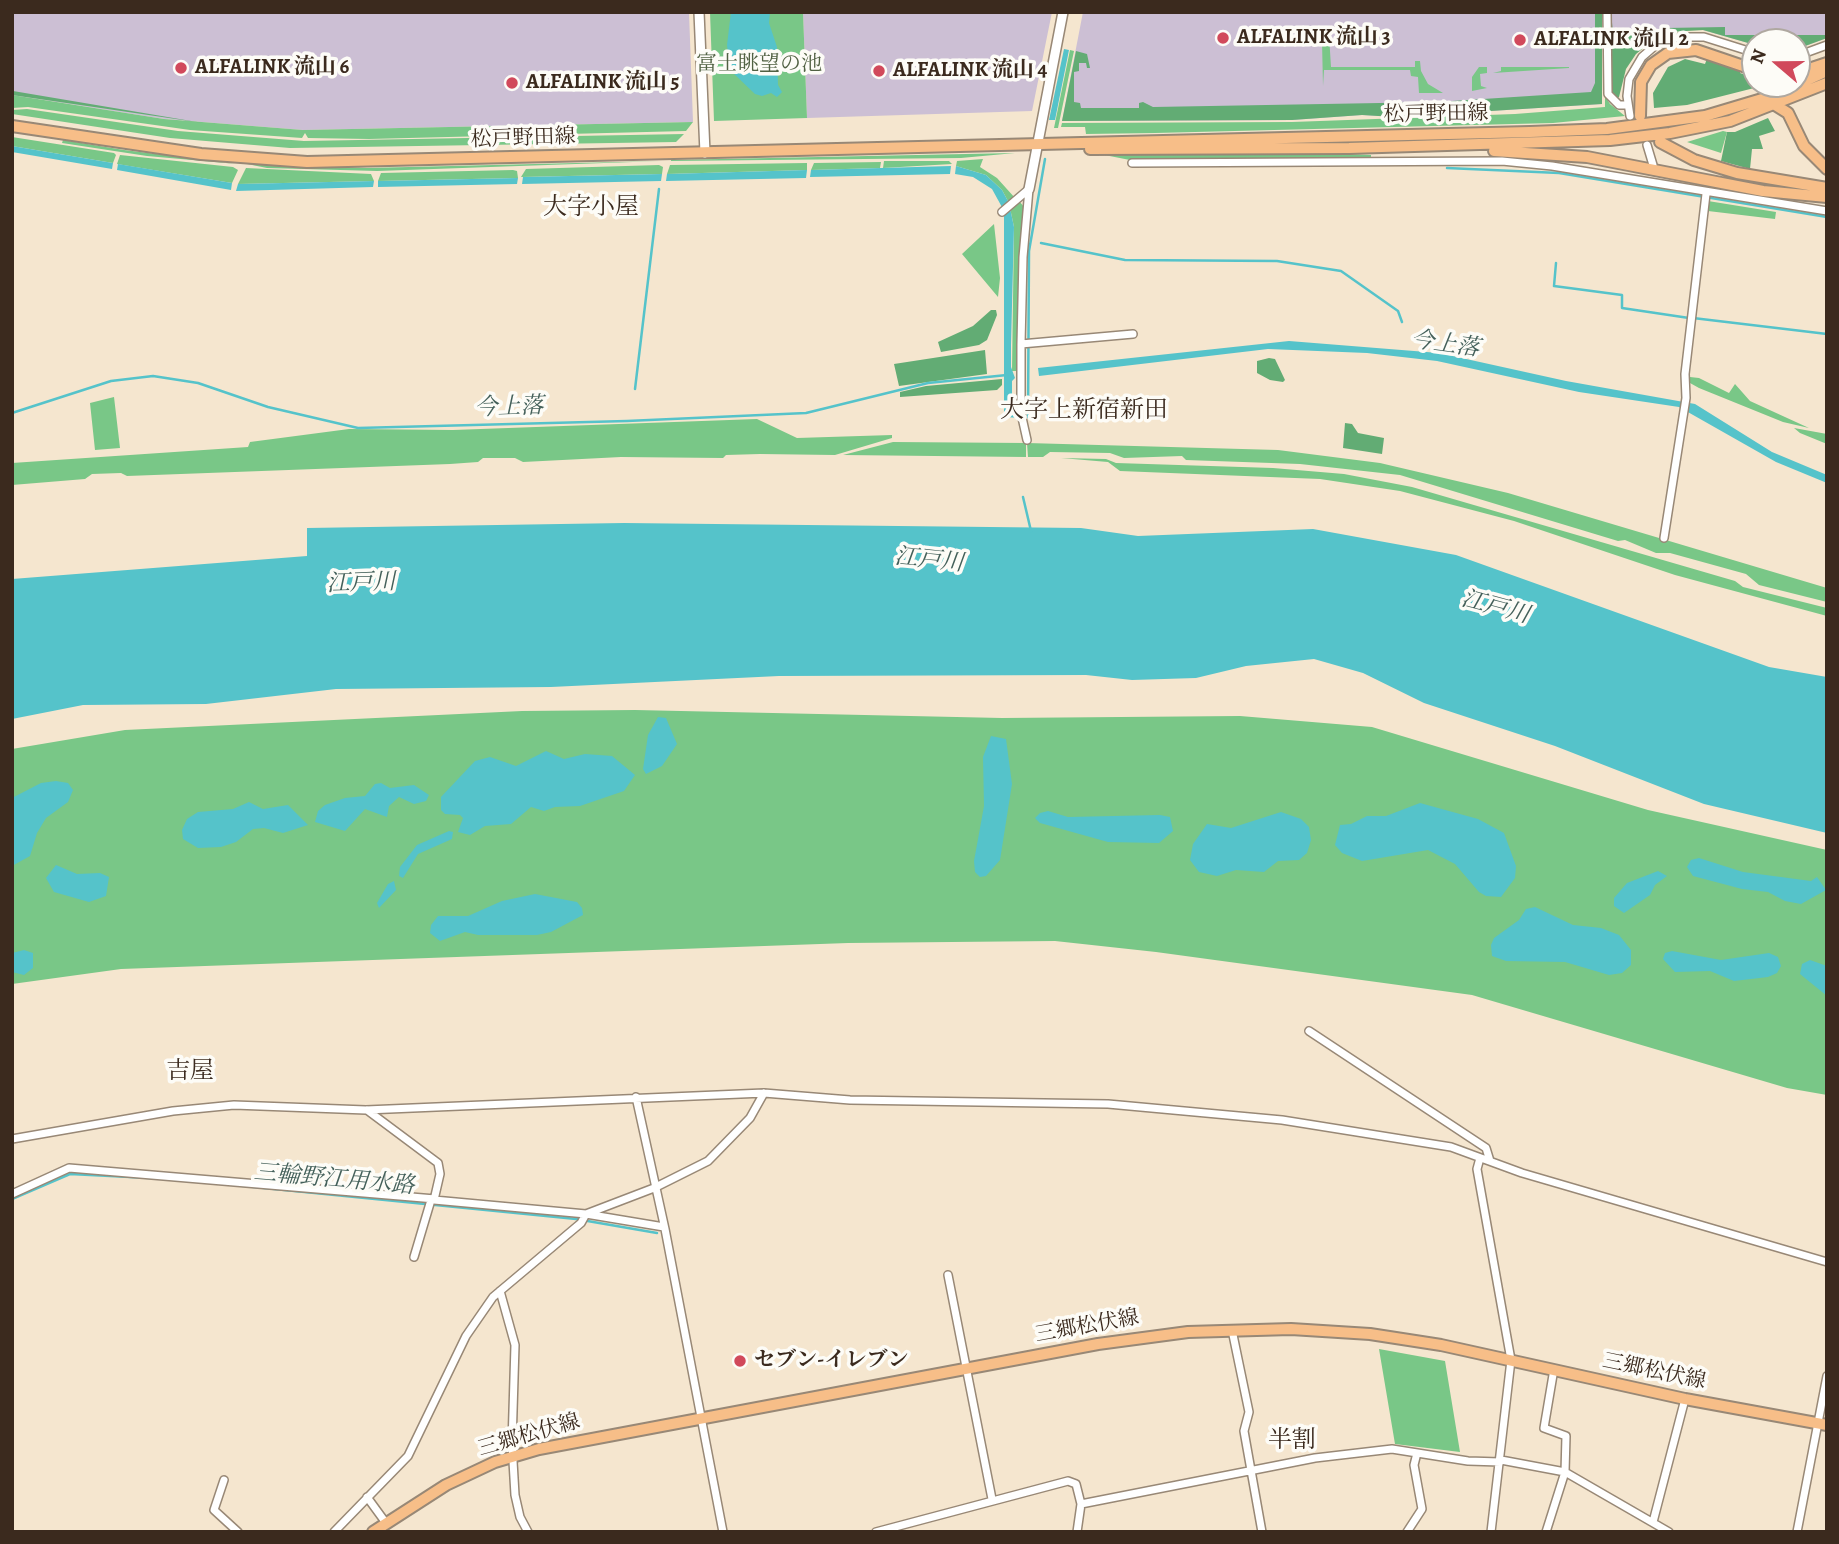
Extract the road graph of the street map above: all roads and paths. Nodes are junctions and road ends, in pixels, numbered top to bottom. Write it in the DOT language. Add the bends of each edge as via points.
graph roads {
  1 [pos="699,12"];
  2 [pos="1063,12"];
  3 [pos="1607,12"];
  4 [pos="1741,48"];
  5 [pos="1741,65"];
  6 [pos="1827,71"];
  7 [pos="1827,83"];
  8 [pos="1755,102"];
  9 [pos="1628,105"];
  10 [pos="1777,105"];
  11 [pos="1635,116"];
  12 [pos="12,126"];
  13 [pos="1660,142"];
  14 [pos="1647,145"];
  15 [pos="1037,146"];
  16 [pos="1349,148"];
  17 [pos="705,153"];
  18 [pos="1132,163"];
  19 [pos="1653,164"];
  20 [pos="1827,169"];
  21 [pos="1651,174"];
  22 [pos="1649,183"];
  23 [pos="1827,188"];
  24 [pos="1029,190"];
  25 [pos="1706,197"];
  26 [pos="1827,197"];
  27 [pos="1827,211"];
  28 [pos="1002,212"];
  29 [pos="1133,334"];
  30 [pos="1026,344"];
  31 [pos="1027,440"];
  32 [pos="1664,538"];
  33 [pos="1309,1031"];
  34 [pos="764,1093"];
  35 [pos="636,1097"];
  36 [pos="366,1110"];
  37 [pos="12,1139"];
  38 [pos="1480,1158"];
  39 [pos="1490,1161"];
  40 [pos="654,1188"];
  41 [pos="12,1194"];
  42 [pos="433,1200"];
  43 [pos="586,1214"];
  44 [pos="664,1227"];
  45 [pos="414,1257"];
  46 [pos="1827,1262"];
  47 [pos="948,1275"];
  48 [pos="500,1291"];
  49 [pos="1232,1330"];
  50 [pos="1511,1360"];
  51 [pos="965,1368"];
  52 [pos="1554,1369"];
  53 [pos="1827,1376"];
  54 [pos="1685,1399"];
  55 [pos="701,1418"];
  56 [pos="1822,1424"];
  57 [pos="1417,1453"];
  58 [pos="514,1456"];
  59 [pos="1500,1461"];
  60 [pos="1251,1471"];
  61 [pos="1565,1472"];
  62 [pos="224,1480"];
  63 [pos="367,1497"];
  64 [pos="992,1499"];
  65 [pos="1081,1504"];
  66 [pos="1653,1522"];
  67 [pos="386,1523"];
  68 [pos="238,1532"];
  69 [pos="334,1532"];
  70 [pos="373,1532"];
  71 [pos="528,1532"];
  72 [pos="723,1532"];
  73 [pos="876,1532"];
  74 [pos="1077,1532"];
  75 [pos="1262,1532"];
  76 [pos="1407,1532"];
  77 [pos="1491,1532"];
  78 [pos="1546,1532"];
  79 [pos="1669,1532"];
  80 [pos="1797,1532"];
  1 -- 17 [label="street"];
  2 -- 15 [label="street"];
  3 -- 9 [label="street" via="1608,94 1619,105"];
  4 -- 9 [label="street" via="1704,37 1664,41 1647,52 1633,70 1627,87"];
  5 -- 11 [label="main road" via="1696,50 1668,53 1651,65 1641,82"];
  6 -- 8 [label="main road, 松戸野田線"];
  7 -- 10 [label="main road, 松戸野田線"];
  8 -- 10 [label="main road"];
  8 -- 15 [label="main road, 松戸野田線" via="1705,116 1607,129"];
  9 -- 11 [label="street"];
  10 -- 16 [label="main road, 松戸野田線" via="1709,126 1610,140"];
  10 -- 20 [label="main road" via="1793,121 1812,157"];
  12 -- 17 [label="main road, 松戸野田線" via="201,154 307,162"];
  13 -- 23 [label="main road" via="1694,160 1737,173"];
  14 -- 19 [label="street"];
  15 -- 16 [label="main road, 松戸野田線"];
  15 -- 17 [label="main road, 松戸野田線"];
  15 -- 24 [label="street"];
  16 -- 26 [label="main road" via="1587,157 1763,191"];
  18 -- 22 [label="street" via="1502,161"];
  21 -- 22 [label="street"];
  22 -- 25 [label="street"];
  24 -- 28 [label="street"];
  24 -- 30 [label="street" via="1023,257"];
  25 -- 27 [label="street"];
  25 -- 32 [label="street" via="1685,374 1685,414"];
  29 -- 30 [label="street"];
  30 -- 31 [label="street" via="1021,416"];
  33 -- 39 [label="street" via="1486,1148"];
  34 -- 35 [label="street"];
  34 -- 38 [label="street" via="850,1100 1149,1107 1410,1139"];
  34 -- 40 [label="street" via="750,1118 708,1161"];
  35 -- 36 [label="street"];
  35 -- 40 [label="street"];
  36 -- 37 [label="street" via="191,1108"];
  36 -- 42 [label="street" via="438,1163 441,1168"];
  38 -- 39 [label="street"];
  38 -- 50 [label="street" via="1477,1169"];
  39 -- 46 [label="street"];
  40 -- 43 [label="street"];
  40 -- 44 [label="street"];
  41 -- 42 [label="street" via="69,1168"];
  42 -- 43 [label="street"];
  42 -- 45 [label="street"];
  43 -- 44 [label="street"];
  43 -- 48 [label="street"];
  44 -- 55 [label="street"];
  47 -- 51 [label="street"];
  48 -- 58 [label="street" via="515,1345"];
  48 -- 63 [label="street" via="466,1336 408,1456"];
  49 -- 50 [label="main road, 三郷松伏線" via="1370,1334"];
  49 -- 51 [label="main road, 三郷松伏線" via="1147,1336"];
  49 -- 60 [label="street" via="1249,1412 1244,1431"];
  50 -- 52 [label="main road, 三郷松伏線"];
  50 -- 59 [label="street"];
  51 -- 55 [label="main road, 三郷松伏線"];
  51 -- 64 [label="street"];
  52 -- 54 [label="main road, 三郷松伏線"];
  52 -- 61 [label="street" via="1544,1428 1566,1436"];
  53 -- 56 [label="street"];
  54 -- 56 [label="main road, 三郷松伏線"];
  54 -- 66 [label="street"];
  55 -- 58 [label="main road, 三郷松伏線"];
  55 -- 72 [label="street"];
  56 -- 80 [label="street"];
  57 -- 59 [label="street"];
  57 -- 60 [label="street" via="1392,1449"];
  57 -- 76 [label="street" via="1414,1465 1422,1509"];
  58 -- 67 [label="main road, 三郷松伏線" via="446,1485"];
  58 -- 71 [label="street" via="515,1495"];
  59 -- 61 [label="street"];
  59 -- 77 [label="street"];
  60 -- 65 [label="street"];
  60 -- 75 [label="street"];
  61 -- 66 [label="street"];
  61 -- 78 [label="street"];
  62 -- 68 [label="street" via="214,1510"];
  63 -- 67 [label="street"];
  63 -- 69 [label="street"];
  64 -- 65 [label="street" via="1068,1481 1076,1484"];
  64 -- 73 [label="street"];
  65 -- 74 [label="street"];
  66 -- 79 [label="street"];
  67 -- 70 [label="main road, 三郷松伏線"];
}
